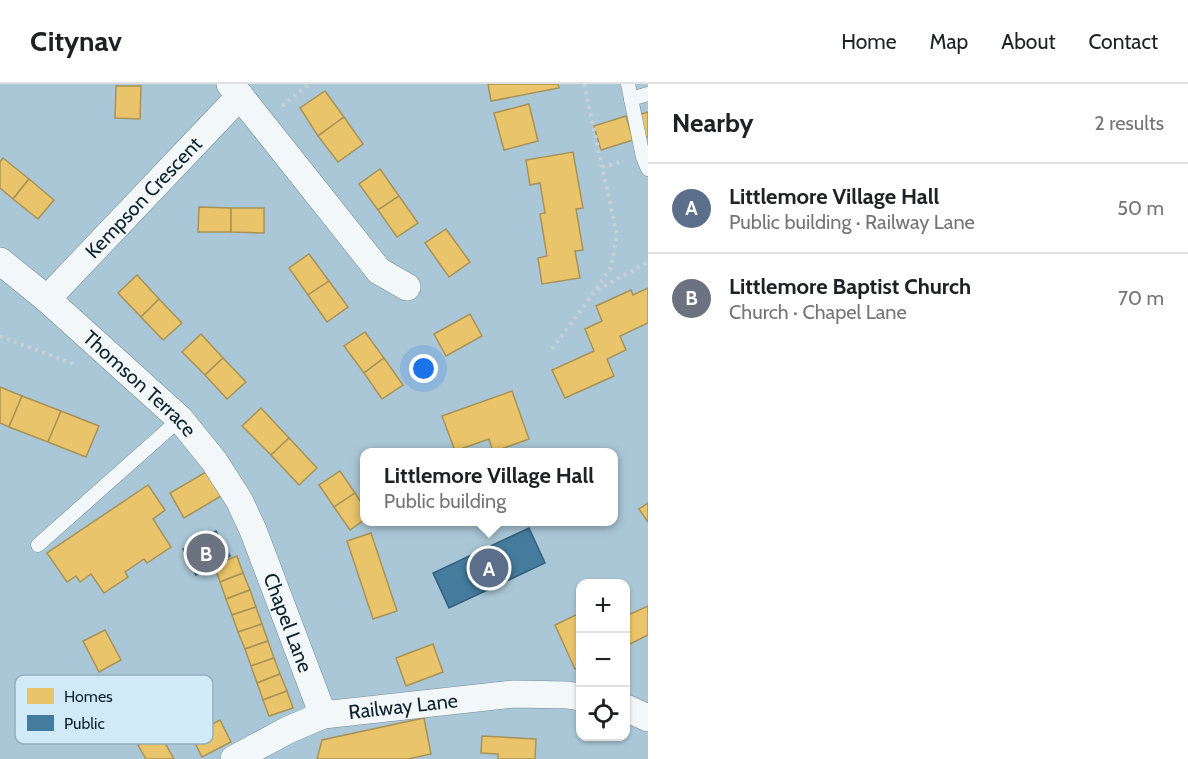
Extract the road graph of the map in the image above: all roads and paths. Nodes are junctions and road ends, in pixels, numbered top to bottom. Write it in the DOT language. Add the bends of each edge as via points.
graph roads {
  1 [pos="309,84"];
  2 [pos="584,84"];
  3 [pos="628,84"];
  4 [pos="235,90"];
  5 [pos="648,94"];
  6 [pos="631,99"];
  7 [pos="262,122"];
  8 [pos="648,169"];
  9 [pos="0,261"];
  10 [pos="648,262"];
  11 [pos="407,287"];
  12 [pos="594,292"];
  13 [pos="47,299"];
  14 [pos="552,349"];
  15 [pos="180,419"];
  16 [pos="253,530"];
  17 [pos="38,545"];
  18 [pos="576,696"];
  19 [pos="630,710"];
  20 [pos="323,715"];
  21 [pos="648,718"];
  22 [pos="234,759"];
  1 -- 7 [label="path"];
  2 -- 12 [label="path" via="617,235 611,267"];
  3 -- 6 [label="lane"];
  4 -- 7 [label="street, Kempson Crescent"];
  4 -- 13 [label="street, Kempson Crescent"];
  5 -- 6 [label="lane"];
  6 -- 8 [label="lane"];
  7 -- 11 [label="street, Kempson Crescent" via="379,271"];
  9 -- 13 [label="street, Thomson Terrace"];
  10 -- 12 [label="path"];
  12 -- 14 [label="path"];
  13 -- 15 [label="street, Thomson Terrace"];
  15 -- 16 [label="street, Thomson Terrace" via="214,461"];
  15 -- 17 [label="lane"];
  16 -- 20 [label="street, Chapel Lane"];
  18 -- 20 [label="street, Railway Lane" via="514,693"];
  19 -- 21 [label="street"];
  20 -- 22 [label="street, Railway Lane"];
}
